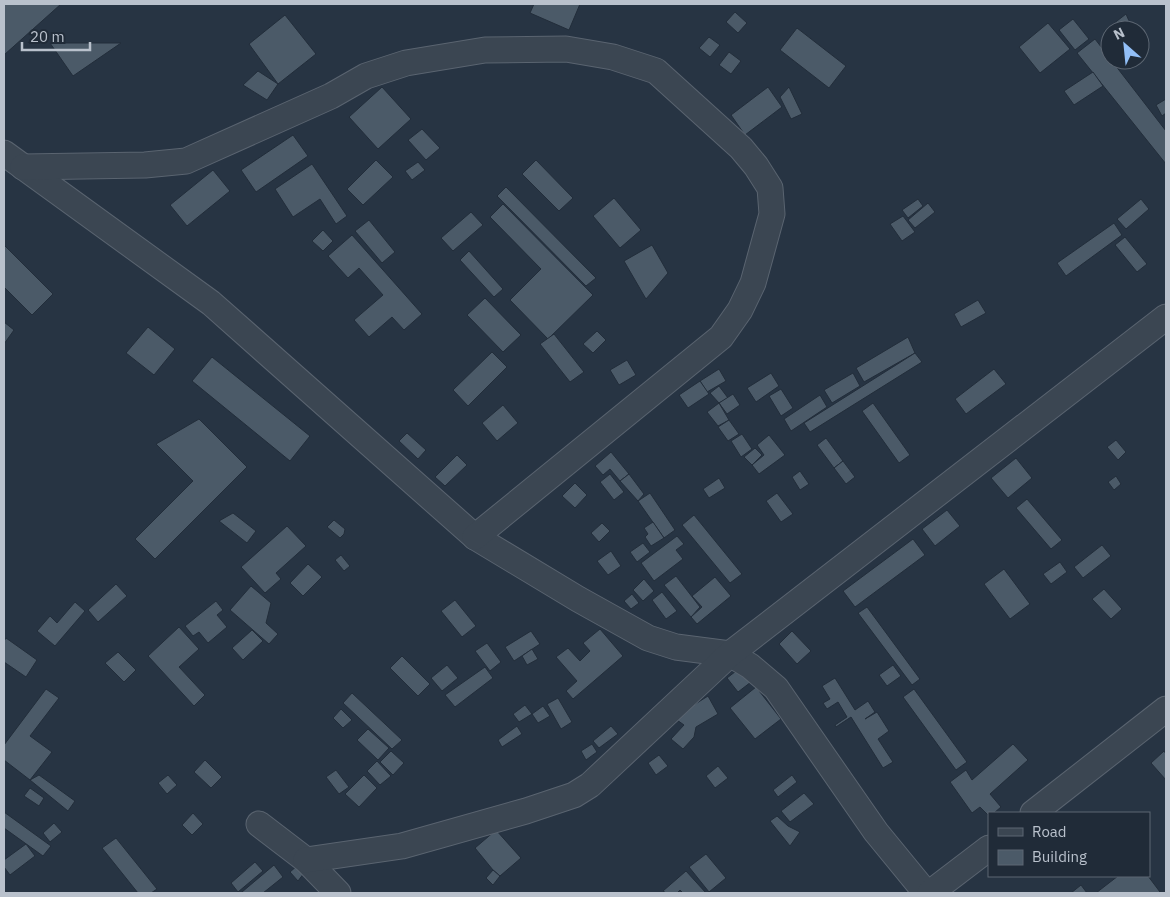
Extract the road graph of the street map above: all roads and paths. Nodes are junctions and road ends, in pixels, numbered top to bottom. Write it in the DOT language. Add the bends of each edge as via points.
graph roads {
  1 [pos="13,160"];
  2 [pos="1166,317"];
  3 [pos="475,537"];
  4 [pos="730,654"];
  5 [pos="1166,709"];
  6 [pos="1034,812"];
  7 [pos="259,824"];
  8 [pos="988,849"];
  9 [pos="306,860"];
  10 [pos="338,893"];
  11 [pos="926,893"];
  12 [pos="930,893"];
  1 -- 3 [label="street" via="211,303"];
  1 -- 3 [label="street" via="145,165 186,161 331,96 366,76 406,63 485,50 566,49 614,58 656,71 740,148 770,188 772,214 754,283 721,337"];
  2 -- 4 [label="street"];
  3 -- 4 [label="street" via="648,638 676,647"];
  4 -- 9 [label="street" via="609,768 574,794 402,846"];
  4 -- 11 [label="street" via="776,688 876,832"];
  5 -- 6 [label="street"];
  7 -- 9 [label="street"];
  8 -- 12 [label="street"];
  9 -- 10 [label="street"];
}
